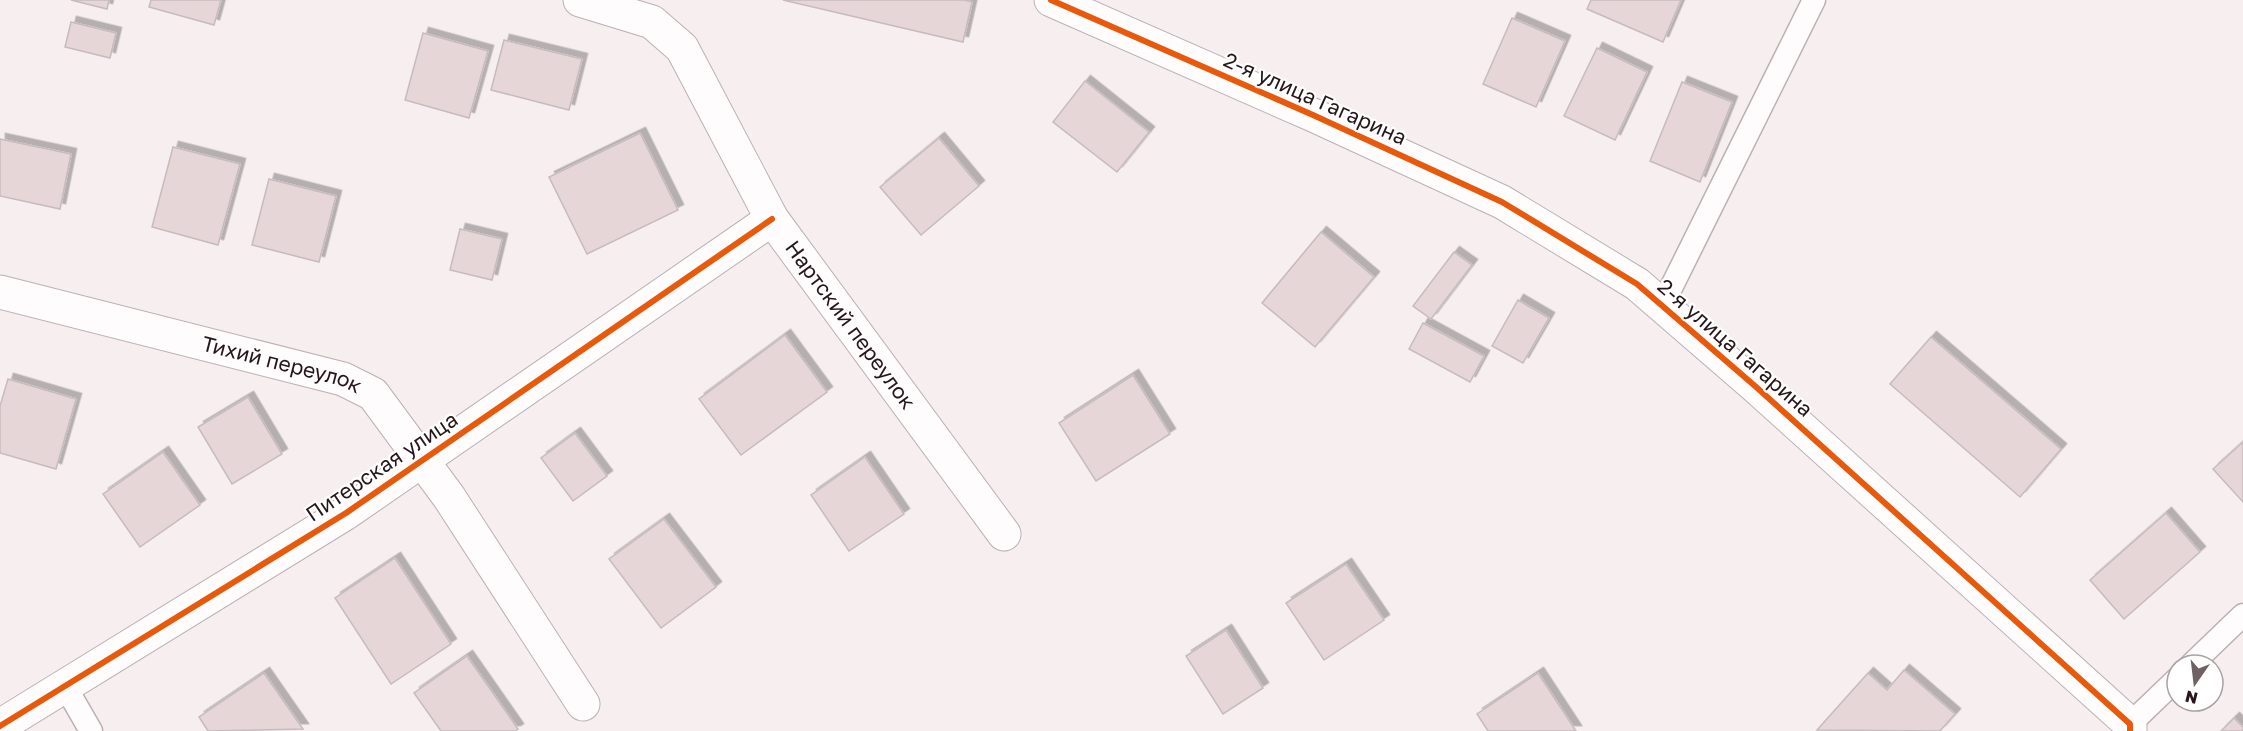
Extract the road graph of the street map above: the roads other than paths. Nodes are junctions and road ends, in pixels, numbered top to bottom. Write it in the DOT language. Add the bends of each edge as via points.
graph roads {
  1 [pos="580,0"];
  2 [pos="1051,0"];
  3 [pos="1814,0"];
  4 [pos="772,219"];
  5 [pos="0,292"];
  6 [pos="1662,306"];
  7 [pos="422,462"];
  8 [pos="1004,534"];
  9 [pos="2243,615"];
  10 [pos="2203,653"];
  11 [pos="65,686"];
  12 [pos="2165,692"];
  13 [pos="583,705"];
  14 [pos="0,726"];
  15 [pos="2130,728"];
  16 [pos="91,731"];
  1 -- 4 [label="street, Нартский переулок" via="652,22 682,48"];
  2 -- 6 [label="street, 2-я улица Гагарина" via="1502,202 1636,284"];
  3 -- 6 [label="lane"];
  4 -- 7 [label="street, Питерская улица"];
  4 -- 8 [label="street, Нартский переулок"];
  5 -- 7 [label="street, Тихий переулок" via="343,379 373,394"];
  6 -- 15 [label="street, 2-я улица Гагарина"];
  7 -- 11 [label="street, Питерская улица"];
  7 -- 13 [label="street, Тихий переулок" via="449,497"];
  9 -- 10 [label="lane"];
  11 -- 14 [label="street, Питерская улица"];
  11 -- 16 [label="lane"];
  12 -- 15 [label="lane"];
}
